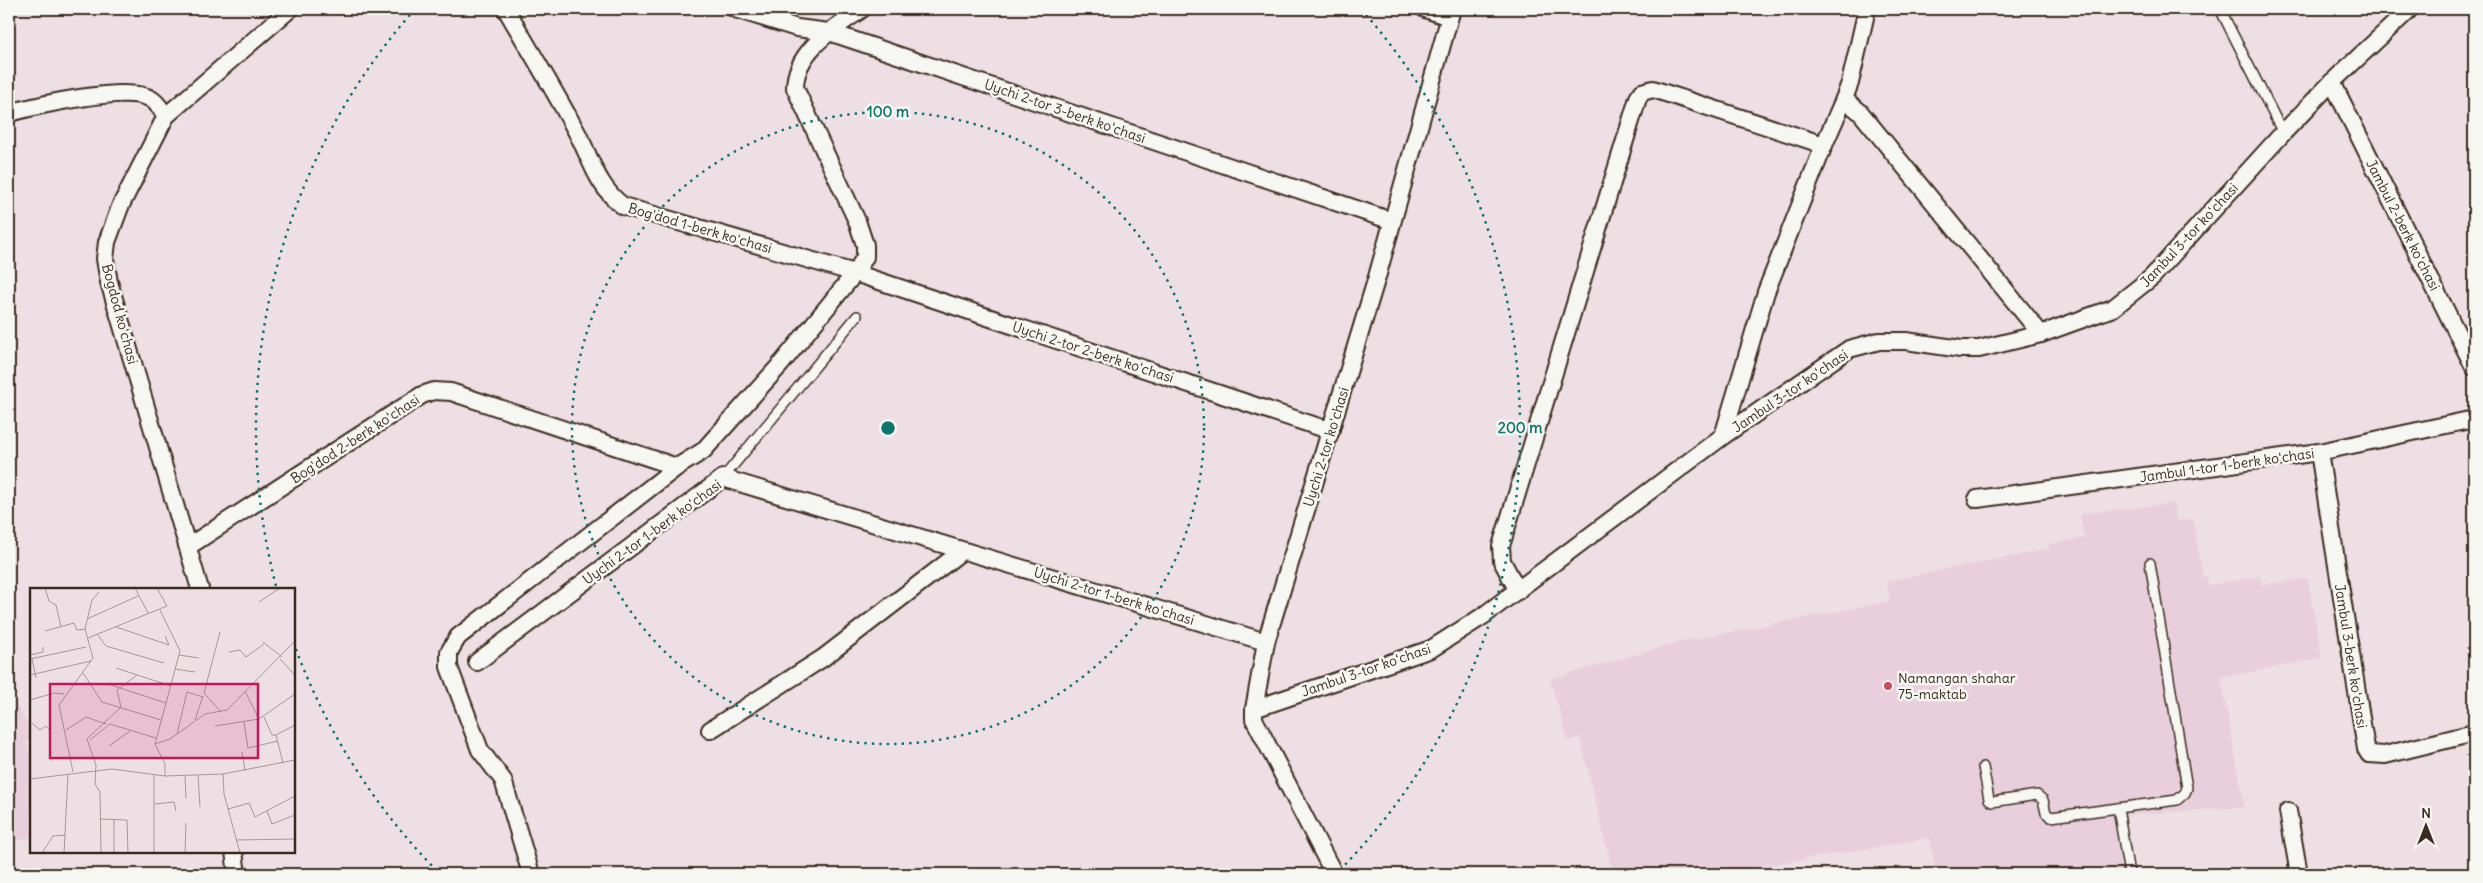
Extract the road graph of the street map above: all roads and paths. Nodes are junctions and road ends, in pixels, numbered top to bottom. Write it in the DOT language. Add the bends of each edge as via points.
graph roads {
  1 [pos="290,9"];
  2 [pos="506,9"];
  3 [pos="735,9"];
  4 [pos="862,9"];
  5 [pos="1425,9"];
  6 [pos="1867,9"];
  7 [pos="2220,9"];
  8 [pos="2410,9"];
  9 [pos="1450,13"];
  10 [pos="829,32"];
  11 [pos="2332,82"];
  12 [pos="1844,98"];
  13 [pos="9,113"];
  14 [pos="166,116"];
  15 [pos="2283,133"];
  16 [pos="1824,145"];
  17 [pos="1392,221"];
  18 [pos="855,273"];
  19 [pos="856,316"];
  20 [pos="2041,334"];
  21 [pos="2474,367"];
  22 [pos="2474,419"];
  23 [pos="1331,431"];
  24 [pos="1723,436"];
  25 [pos="2319,452"];
  26 [pos="677,467"];
  27 [pos="723,478"];
  28 [pos="1977,499"];
  29 [pos="189,546"];
  30 [pos="962,551"];
  31 [pos="2150,563"];
  32 [pos="200,588"];
  33 [pos="1518,591"];
  34 [pos="1266,642"];
  35 [pos="477,662"];
  36 [pos="1254,709"];
  37 [pos="710,730"];
  38 [pos="2474,733"];
  39 [pos="1983,767"];
  40 [pos="2118,808"];
  41 [pos="2288,811"];
  42 [pos="234,853"];
  43 [pos="237,874"];
  44 [pos="531,874"];
  45 [pos="1334,874"];
  46 [pos="2129,874"];
  47 [pos="2299,874"];
  1 -- 14 [label="street, Bogdod koʻchasi"];
  2 -- 18 [label="street, Bog'dod 1-berk koʻchasi" via="577,131 600,183 612,198 623,206"];
  3 -- 10 [label="street, Uychi 2-tor 3-berk koʻchasi" via="797,28"];
  4 -- 10 [label="street"];
  5 -- 9 [label="street"];
  6 -- 12 [label="street"];
  7 -- 15 [label="lane"];
  8 -- 11 [label="street, Jambul 3-tor koʻchasi"];
  9 -- 17 [label="street, Uychi 2-tor koʻchasi"];
  10 -- 17 [label="street, Uychi 2-tor 3-berk koʻchasi"];
  10 -- 18 [label="street" via="799,64 795,88 865,245 864,257"];
  11 -- 15 [label="street, Jambul 3-tor koʻchasi"];
  11 -- 21 [label="street, Jambul 2-berk koʻchasi"];
  12 -- 16 [label="street"];
  12 -- 20 [label="street" via="1860,112"];
  13 -- 14 [label="street" via="53,102 134,94 151,98"];
  14 -- 29 [label="street, Bogdod koʻchasi" via="120,207 107,242 105,259 109,282"];
  15 -- 20 [label="street, Jambul 3-tor koʻchasi" via="2152,277 2113,308"];
  16 -- 24 [label="street" via="1766,292"];
  16 -- 33 [label="street" via="1653,89 1642,92 1501,546 1502,561"];
  17 -- 23 [label="street, Uychi 2-tor koʻchasi"];
  18 -- 23 [label="street, Uychi 2-tor 2-berk koʻchasi"];
  18 -- 26 [label="street" via="781,364 703,451"];
  19 -- 27 [label="lane"];
  20 -- 24 [label="street, Jambul 3-tor koʻchasi" via="1979,349 1906,342 1879,342 1849,349"];
  22 -- 25 [label="street, Jambul 1-tor 1-berk koʻchasi"];
  23 -- 34 [label="street, Uychi 2-tor koʻchasi"];
  24 -- 33 [label="street, Jambul 3-tor koʻchasi"];
  25 -- 28 [label="street, Jambul 1-tor 1-berk koʻchasi"];
  25 -- 38 [label="street, Jambul 3-berk koʻchasi" via="2366,749 2375,756 2385,755"];
  26 -- 29 [label="street, Bog'dod 2-berk koʻchasi" via="451,392 434,391 422,395"];
  26 -- 44 [label="street" via="458,637 449,652 449,667 480,750 503,780"];
  27 -- 30 [label="street, Uychi 2-tor 1-berk koʻchasi"];
  27 -- 35 [label="street, Uychi 2-tor 1-berk koʻchasi"];
  29 -- 32 [label="street, Bogdod koʻchasi"];
  30 -- 34 [label="street, Uychi 2-tor 1-berk koʻchasi"];
  30 -- 37 [label="street" via="822,658"];
  31 -- 40 [label="lane" via="2187,788 2177,800"];
  33 -- 36 [label="street, Jambul 3-tor koʻchasi" via="1431,649"];
  34 -- 36 [label="street, Uychi 2-tor koʻchasi"];
  36 -- 45 [label="street, Uychi 2-tor koʻchasi" via="1254,719"];
  39 -- 40 [label="lane" via="1992,802 2037,795 2051,817"];
  40 -- 46 [label="lane"];
  41 -- 47 [label="street"];
  42 -- 43 [label="street"];
}
